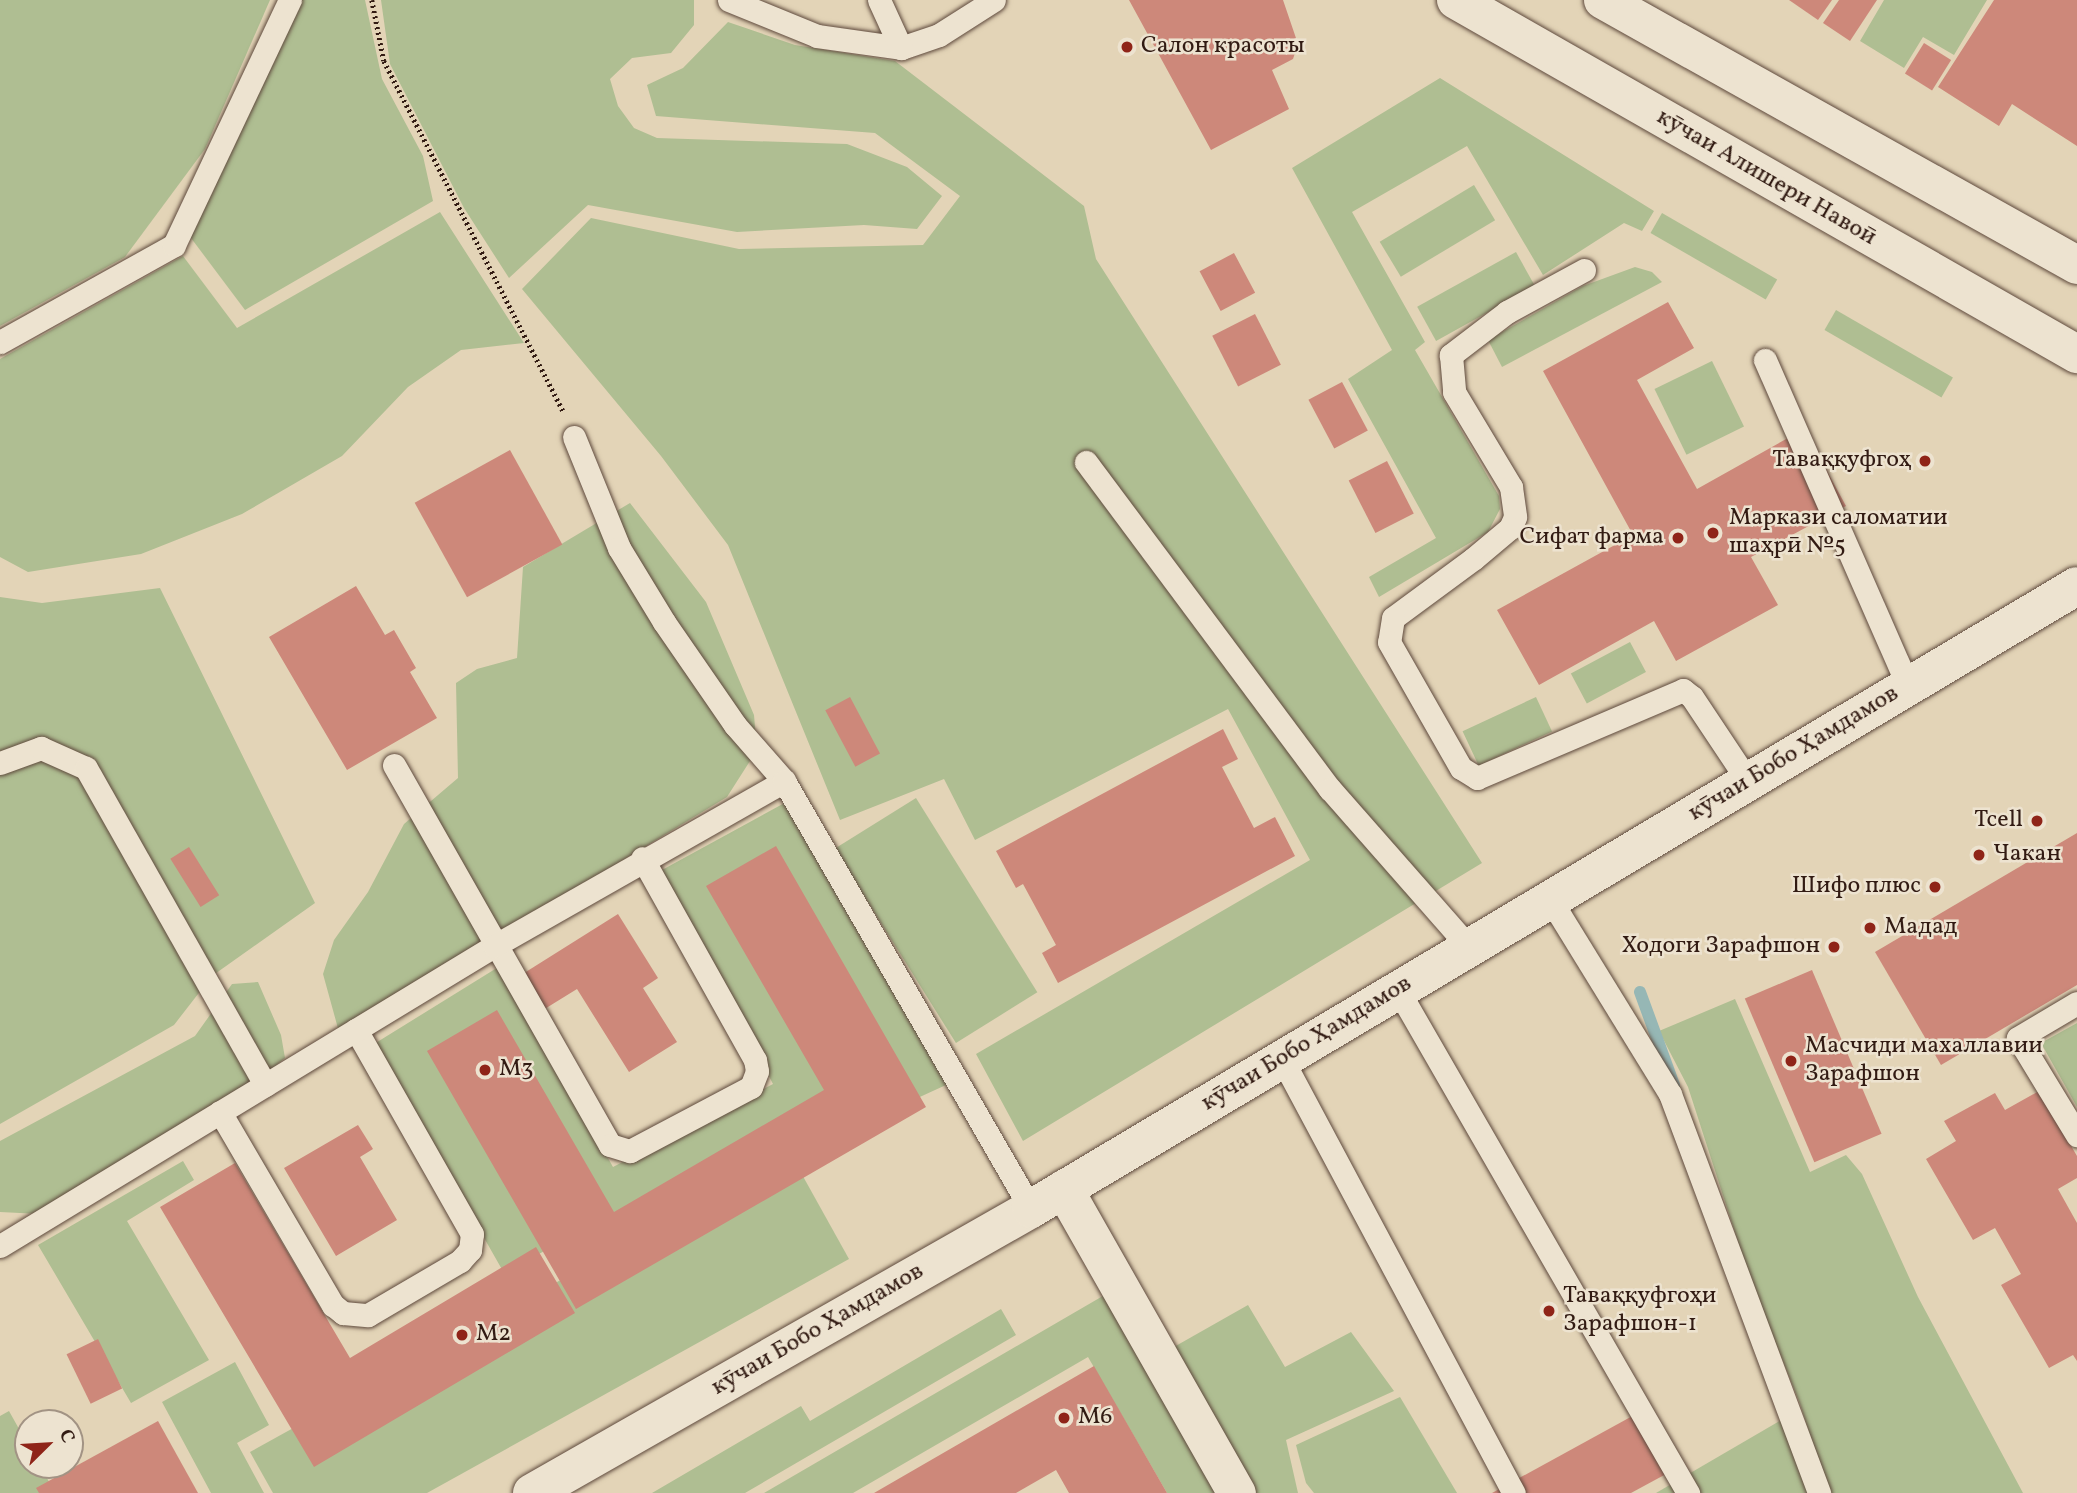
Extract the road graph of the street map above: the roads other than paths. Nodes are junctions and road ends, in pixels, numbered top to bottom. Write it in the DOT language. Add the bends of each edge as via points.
graph roads {
  1 [pos="290,0"];
  2 [pos="729,0"];
  3 [pos="879,0"];
  4 [pos="993,0"];
  5 [pos="1456,0"];
  6 [pos="1603,0"];
  7 [pos="901,48"];
  8 [pos="2077,265"];
  9 [pos="1584,270"];
  10 [pos="0,342"];
  11 [pos="2077,354"];
  12 [pos="1765,360"];
  13 [pos="574,437"];
  14 [pos="1086,462"];
  15 [pos="2077,586"];
  16 [pos="1908,686"];
  17 [pos="0,763"];
  18 [pos="394,765"];
  19 [pos="784,781"];
  20 [pos="1748,781"];
  21 [pos="642,858"];
  22 [pos="1550,899"];
  23 [pos="494,946"];
  24 [pos="1469,947"];
  25 [pos="1398,990"];
  26 [pos="2077,1003"];
  27 [pos="356,1030"];
  28 [pos="1282,1059"];
  29 [pos="265,1085"];
  30 [pos="220,1112"];
  31 [pos="2077,1135"];
  32 [pos="1064,1189"];
  33 [pos="1031,1209"];
  34 [pos="0,1246"];
  35 [pos="532,1493"];
  36 [pos="1237,1493"];
  37 [pos="1514,1493"];
  38 [pos="1688,1493"];
  39 [pos="1819,1493"];
  1 -- 10 [label="lane" via="174,245"];
  2 -- 7 [label="lane" via="817,36"];
  3 -- 7 [label="lane"];
  4 -- 7 [label="lane" via="939,35"];
  5 -- 11 [label="street, кӯчаи Алишери Навоӣ"];
  6 -- 8 [label="street"];
  9 -- 20 [label="lane" via="1507,312 1451,355 1454,392 1511,487 1515,517 1510,528 1473,559 1393,618 1389,642 1461,768 1477,778 1683,690 1692,696"];
  12 -- 16 [label="lane"];
  13 -- 19 [label="lane" via="619,548 664,622 735,724"];
  14 -- 24 [label="lane" via="1330,789"];
  15 -- 16 [label="street, кӯчаи Бобо Ҳамдамов"];
  16 -- 20 [label="street, кӯчаи Бобо Ҳамдамов"];
  17 -- 29 [label="lane" via="41,748 86,768"];
  18 -- 23 [label="lane"];
  19 -- 21 [label="lane"];
  19 -- 33 [label="lane"];
  20 -- 22 [label="street, кӯчаи Бобо Ҳамдамов"];
  21 -- 23 [label="lane"];
  21 -- 23 [label="lane" via="755,1060 757,1071 751,1087 639,1149 610,1146"];
  22 -- 24 [label="street, кӯчаи Бобо Ҳамдамов"];
  22 -- 39 [label="lane" via="1670,1094"];
  23 -- 27 [label="lane"];
  24 -- 25 [label="street, кӯчаи Бобо Ҳамдамов"];
  25 -- 28 [label="street, кӯчаи Бобо Ҳамдамов"];
  25 -- 38 [label="lane"];
  26 -- 31 [label="lane" via="2018,1038"];
  27 -- 29 [label="lane"];
  27 -- 30 [label="lane" via="472,1234 470,1250 460,1261 368,1315 343,1313 333,1305"];
  28 -- 32 [label="street, кӯчаи Бобо Ҳамдамов"];
  28 -- 37 [label="lane"];
  29 -- 30 [label="lane"];
  30 -- 34 [label="lane"];
  32 -- 33 [label="street, кӯчаи Бобо Ҳамдамов"];
  32 -- 36 [label="street"];
  33 -- 35 [label="street, кӯчаи Бобо Ҳамдамов"];
}
